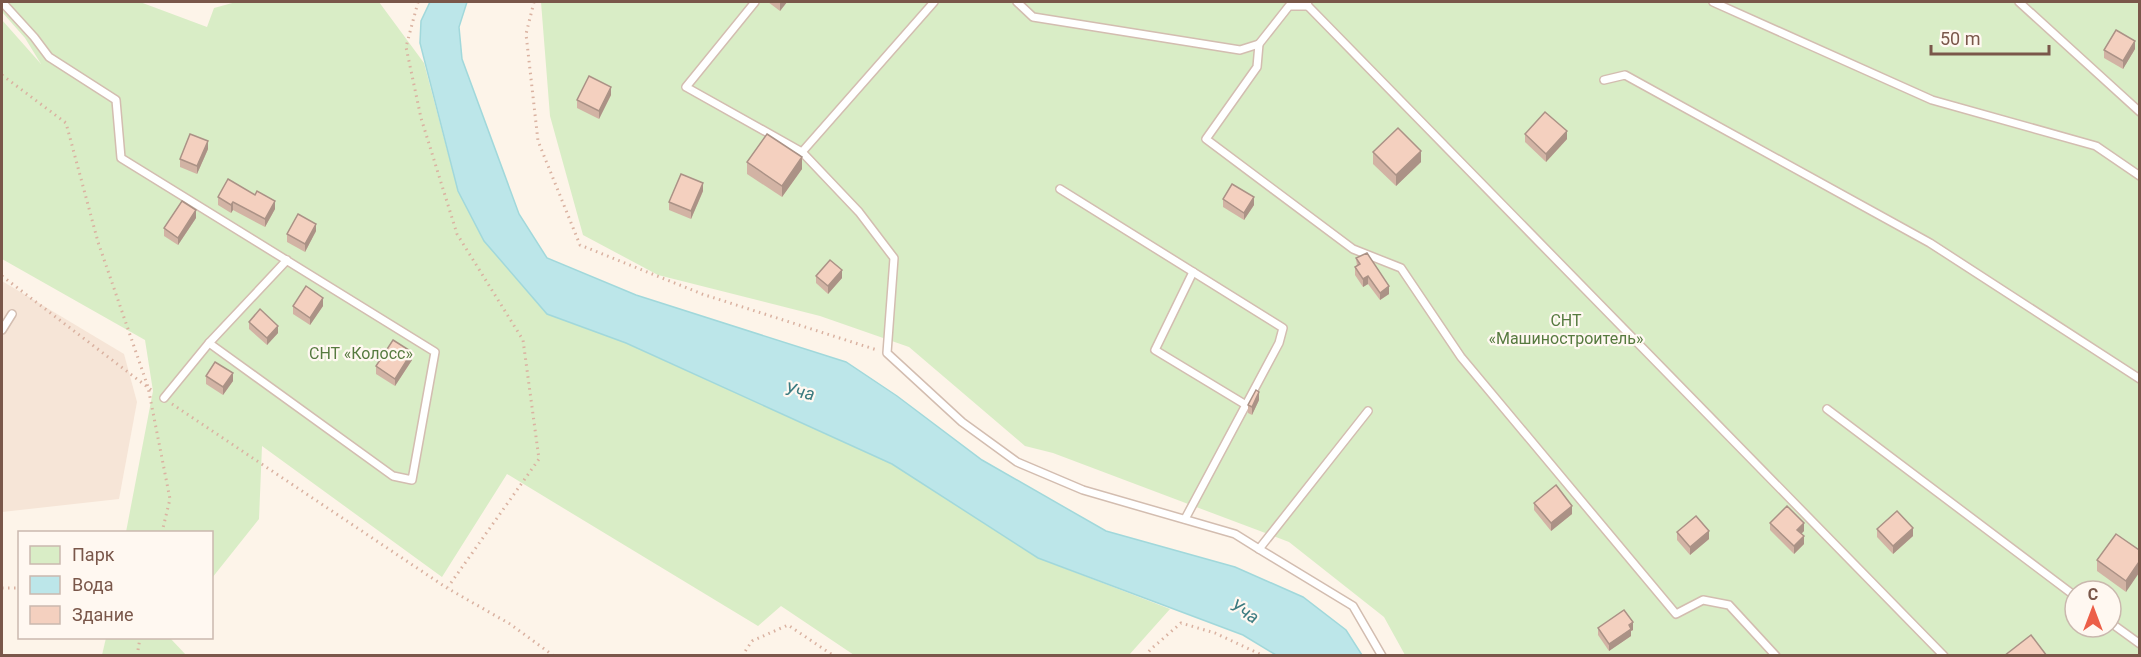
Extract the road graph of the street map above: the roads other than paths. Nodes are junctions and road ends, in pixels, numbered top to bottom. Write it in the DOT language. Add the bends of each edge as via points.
graph roads {
  1 [pos="2,2"];
  2 [pos="755,2"];
  3 [pos="934,2"];
  4 [pos="1017,2"];
  5 [pos="1713,2"];
  6 [pos="2019,2"];
  7 [pos="1307,4"];
  8 [pos="1259,44"];
  9 [pos="1604,80"];
  10 [pos="2139,112"];
  11 [pos="802,152"];
  12 [pos="2139,176"];
  13 [pos="1060,189"];
  14 [pos="287,260"];
  15 [pos="1193,272"];
  16 [pos="12,314"];
  17 [pos="2,330"];
  18 [pos="209,343"];
  19 [pos="2139,380"];
  20 [pos="164,398"];
  21 [pos="1246,405"];
  22 [pos="1827,410"];
  23 [pos="1368,411"];
  24 [pos="1185,519"];
  25 [pos="1259,549"];
  26 [pos="2063,587"];
  27 [pos="2123,632"];
  28 [pos="2139,644"];
  29 [pos="1382,656"];
  30 [pos="1776,656"];
  31 [pos="1944,656"];
  1 -- 14 [label="lane" via="49,57 116,100 121,158"];
  2 -- 11 [label="lane" via="686,87"];
  3 -- 11 [label="lane"];
  4 -- 8 [label="lane" via="1033,17 1240,50"];
  5 -- 12 [label="lane" via="1932,100 2096,146"];
  6 -- 10 [label="lane"];
  7 -- 8 [label="lane" via="1289,6"];
  7 -- 31 [label="lane"];
  8 -- 30 [label="lane" via="1257,68 1206,139 1353,249 1401,268 1461,357 1676,614 1702,600 1729,605"];
  9 -- 19 [label="lane" via="1625,75 1930,243"];
  11 -- 24 [label="lane" via="859,213 894,258 887,353 962,422 1017,462 1083,490"];
  13 -- 15 [label="lane"];
  14 -- 18 [label="lane"];
  14 -- 18 [label="lane" via="435,352 412,480 393,476"];
  15 -- 21 [label="lane" via="1283,328"];
  15 -- 21 [label="lane" via="1155,350"];
  16 -- 17 [label="lane"];
  18 -- 20 [label="lane"];
  21 -- 24 [label="lane"];
  22 -- 26 [label="lane"];
  23 -- 25 [label="lane"];
  24 -- 25 [label="lane" via="1235,534"];
  25 -- 29 [label="lane" via="1353,606"];
  27 -- 28 [label="lane"];
}
